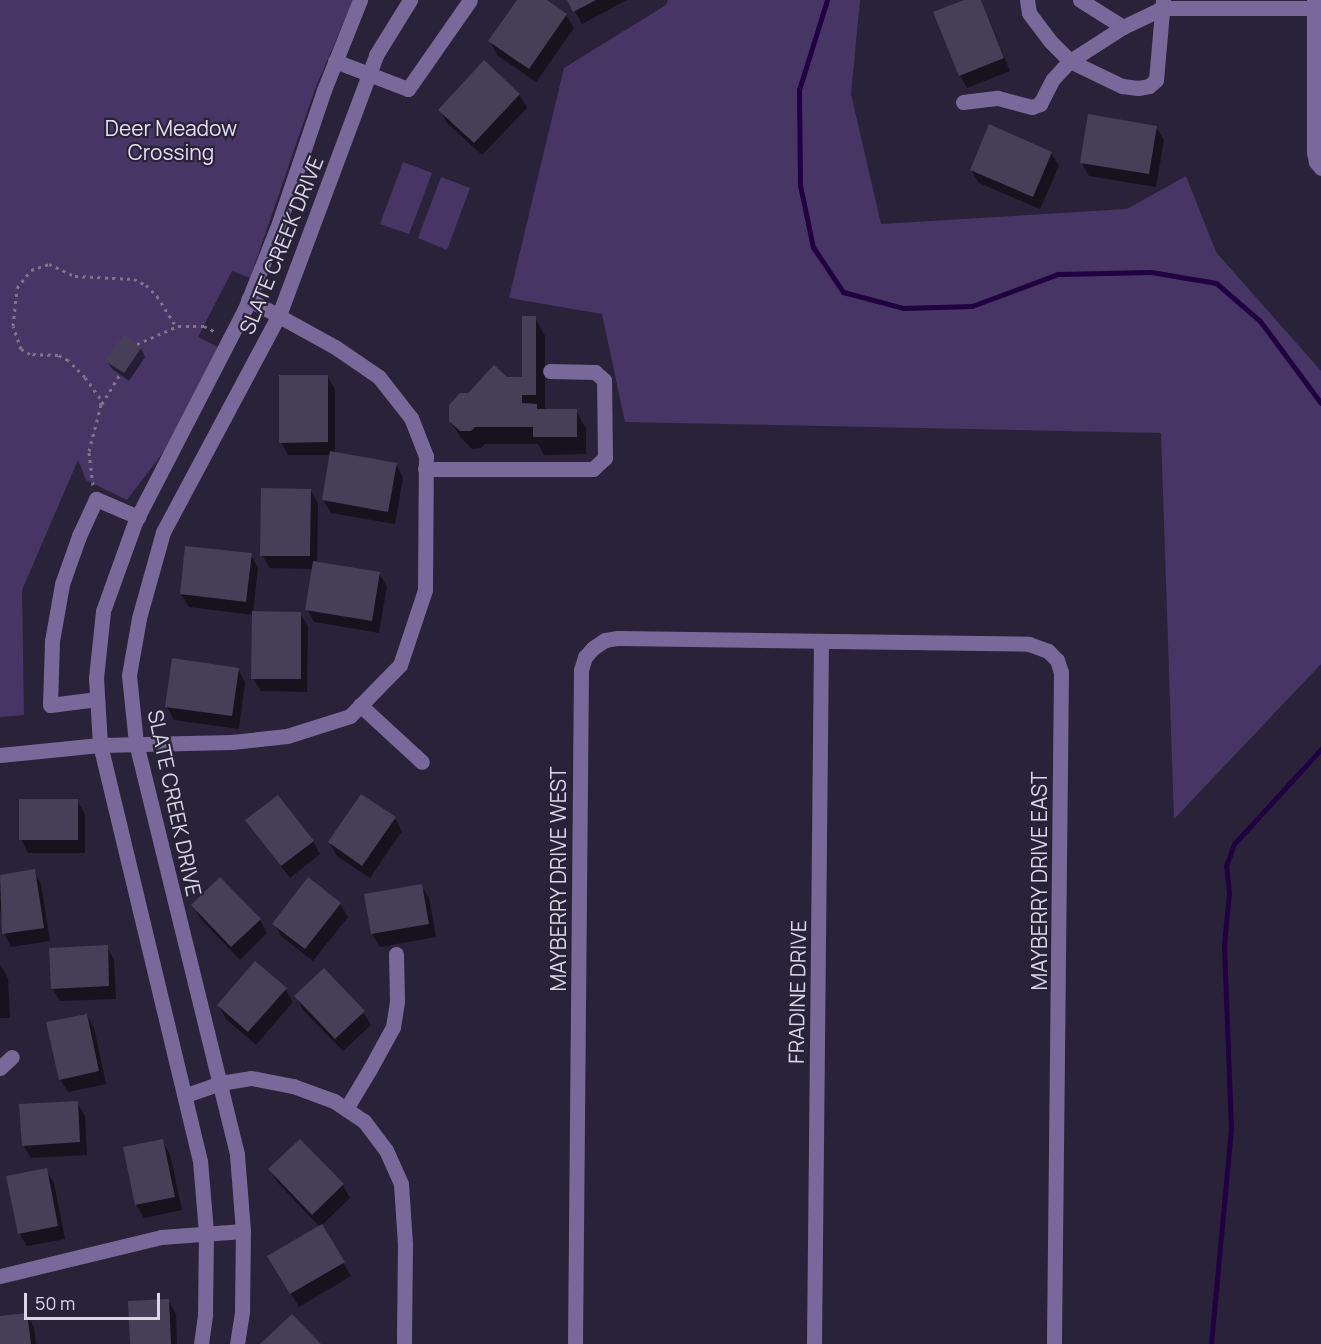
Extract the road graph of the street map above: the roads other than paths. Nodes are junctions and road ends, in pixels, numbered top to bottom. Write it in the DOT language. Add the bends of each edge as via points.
graph roads {
  1 [pos="360,0"];
  2 [pos="410,0"];
  3 [pos="470,0"];
  4 [pos="1027,0"];
  5 [pos="1080,0"];
  6 [pos="1163,4"];
  7 [pos="1314,4"];
  8 [pos="1123,27"];
  9 [pos="335,61"];
  10 [pos="1070,61"];
  11 [pos="369,75"];
  12 [pos="963,102"];
  13 [pos="1317,111"];
  14 [pos="1321,168"];
  15 [pos="248,299"];
  16 [pos="279,315"];
  17 [pos="550,371"];
  18 [pos="425,469"];
  19 [pos="138,517"];
  20 [pos="820,641"];
  21 [pos="97,699"];
  22 [pos="360,705"];
  23 [pos="136,743"];
  24 [pos="100,745"];
  25 [pos="0,755"];
  26 [pos="422,762"];
  27 [pos="396,954"];
  28 [pos="12,1057"];
  29 [pos="0,1068"];
  30 [pos="220,1083"];
  31 [pos="186,1095"];
  32 [pos="346,1109"];
  33 [pos="243,1231"];
  34 [pos="206,1232"];
  35 [pos="0,1276"];
  36 [pos="201,1344"];
  37 [pos="237,1344"];
  38 [pos="404,1344"];
  39 [pos="575,1344"];
  40 [pos="814,1344"];
  41 [pos="1054,1344"];
  1 -- 9 [label="street, SLATE CREEK DRIVE"];
  2 -- 11 [label="street, SLATE CREEK DRIVE" via="376,54"];
  3 -- 11 [label="street" via="408,88"];
  4 -- 10 [label="street" via="1029,13"];
  5 -- 8 [label="street"];
  6 -- 7 [label="street"];
  6 -- 8 [label="street"];
  6 -- 10 [label="street" via="1158,73 1149,86 1122,86"];
  7 -- 13 [label="street"];
  8 -- 10 [label="street"];
  9 -- 11 [label="street"];
  9 -- 15 [label="street, SLATE CREEK DRIVE" via="279,223"];
  10 -- 12 [label="street" via="1053,79 1040,104 1032,107 998,98"];
  11 -- 16 [label="street, SLATE CREEK DRIVE"];
  13 -- 14 [label="street" via="1314,152"];
  15 -- 16 [label="street"];
  15 -- 19 [label="street, SLATE CREEK DRIVE"];
  16 -- 18 [label="street" via="379,377 411,418 426,456"];
  16 -- 23 [label="street, SLATE CREEK DRIVE" via="163,532 139,618 129,675"];
  17 -- 18 [label="street" via="595,372 604,380 604,458 593,469"];
  18 -- 22 [label="street" via="426,590 400,665"];
  19 -- 21 [label="street, SLATE CREEK DRIVE" via="103,611"];
  19 -- 21 [label="street" via="96,499 62,584 52,641 50,705"];
  20 -- 39 [label="street, MAYBERRY DRIVE WEST" via="618,638 606,640 585,657 581,670"];
  20 -- 40 [label="street, FRADINE DRIVE"];
  20 -- 41 [label="street, MAYBERRY DRIVE EAST" via="1029,644 1048,651 1061,672"];
  21 -- 24 [label="street, SLATE CREEK DRIVE"];
  22 -- 23 [label="street" via="350,716 287,736 232,742"];
  22 -- 26 [label="street"];
  23 -- 24 [label="street"];
  23 -- 30 [label="street, SLATE CREEK DRIVE"];
  24 -- 25 [label="street"];
  24 -- 31 [label="street, SLATE CREEK DRIVE"];
  27 -- 32 [label="street" via="393,1027"];
  28 -- 29 [label="street"];
  30 -- 31 [label="street"];
  30 -- 32 [label="street" via="251,1078 293,1086"];
  30 -- 33 [label="street, SLATE CREEK DRIVE" via="237,1154"];
  31 -- 34 [label="street, SLATE CREEK DRIVE" via="200,1161"];
  32 -- 38 [label="street" via="364,1121 386,1150 401,1184"];
  33 -- 34 [label="street"];
  33 -- 37 [label="street, SLATE CREEK DRIVE" via="242,1311"];
  34 -- 35 [label="street" via="140,1241"];
  34 -- 36 [label="street, SLATE CREEK DRIVE"];
}
